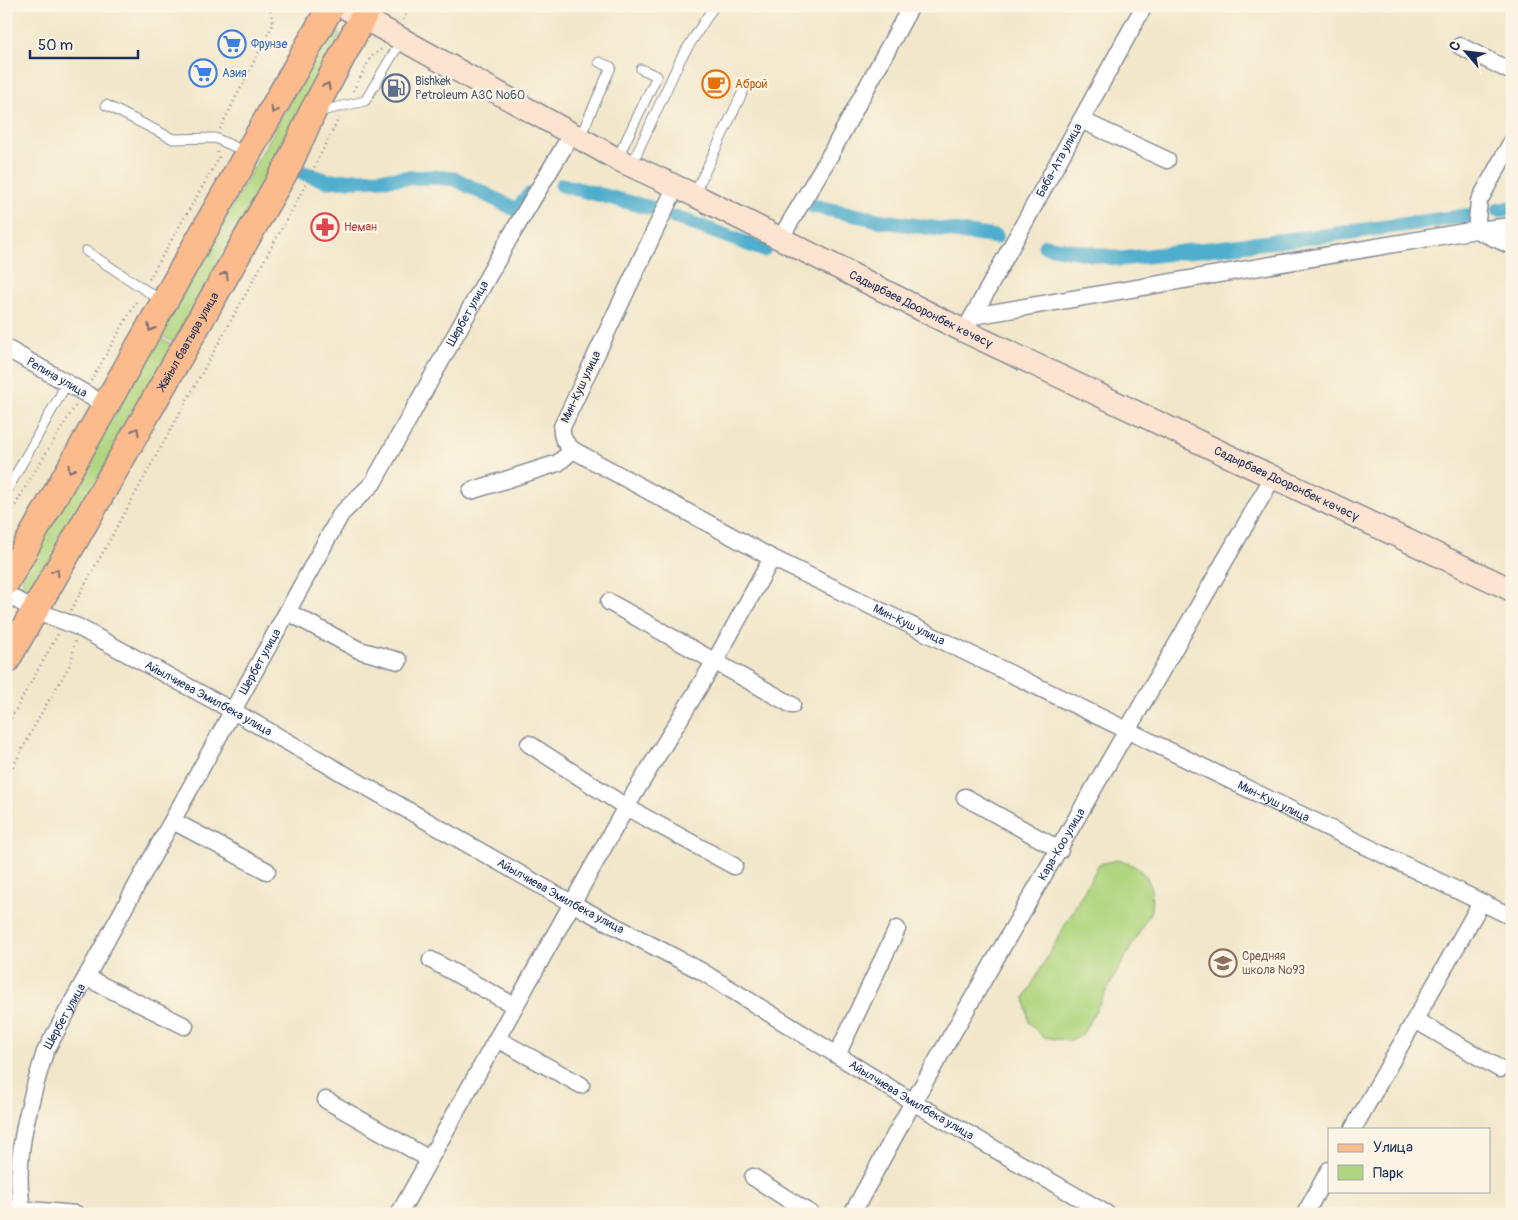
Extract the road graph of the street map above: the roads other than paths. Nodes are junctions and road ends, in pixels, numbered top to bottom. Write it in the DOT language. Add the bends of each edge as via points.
graph roads {
  1 [pos="332,6"];
  2 [pos="342,6"];
  3 [pos="714,6"];
  4 [pos="911,6"];
  5 [pos="1144,6"];
  6 [pos="366,13"];
  7 [pos="396,37"];
  8 [pos="1460,46"];
  9 [pos="598,62"];
  10 [pos="641,70"];
  11 [pos="1512,72"];
  12 [pos="746,85"];
  13 [pos="106,105"];
  14 [pos="312,113"];
  15 [pos="1081,120"];
  16 [pos="575,137"];
  17 [pos="1512,140"];
  18 [pos="249,154"];
  19 [pos="1167,160"];
  20 [pos="624,162"];
  21 [pos="685,191"];
  22 [pos="1512,226"];
  23 [pos="1476,230"];
  24 [pos="780,239"];
  25 [pos="1512,246"];
  26 [pos="86,251"];
  27 [pos="154,296"];
  28 [pos="969,323"];
  29 [pos="6,348"];
  30 [pos="67,383"];
  31 [pos="107,406"];
  32 [pos="573,450"];
  33 [pos="1273,477"];
  34 [pos="471,491"];
  35 [pos="6,492"];
  36 [pos="772,558"];
  37 [pos="6,582"];
  38 [pos="1512,590"];
  39 [pos="6,594"];
  40 [pos="609,602"];
  41 [pos="34,610"];
  42 [pos="288,612"];
  43 [pos="6,660"];
  44 [pos="399,661"];
  45 [pos="715,661"];
  46 [pos="792,705"];
  47 [pos="233,711"];
  48 [pos="1128,731"];
  49 [pos="529,744"];
  50 [pos="965,796"];
  51 [pos="626,807"];
  52 [pos="173,821"];
  53 [pos="1060,850"];
  54 [pos="734,866"];
  55 [pos="267,871"];
  56 [pos="1481,903"];
  57 [pos="572,904"];
  58 [pos="1512,917"];
  59 [pos="897,929"];
  60 [pos="431,960"];
  61 [pos="87,978"];
  62 [pos="515,1006"];
  63 [pos="1415,1020"];
  64 [pos="185,1026"];
  65 [pos="497,1040"];
  66 [pos="837,1055"];
  67 [pos="1500,1069"];
  68 [pos="581,1085"];
  69 [pos="326,1100"];
  70 [pos="913,1102"];
  71 [pos="1354,1128"];
  72 [pos="430,1158"];
  73 [pos="1328,1172"];
  74 [pos="753,1177"];
  75 [pos="17,1211"];
  76 [pos="1308,1213"];
  77 [pos="76,1214"];
  78 [pos="399,1214"];
  79 [pos="811,1214"];
  80 [pos="852,1214"];
  81 [pos="1107,1214"];
  1 -- 18 [label="main road, one-way"];
  2 -- 6 [label="main road, Садырбаев Дооронбек көчөсү"];
  3 -- 20 [label="lane" via="681,58"];
  4 -- 24 [label="street" via="829,157"];
  5 -- 15 [label="street, Баба-Ата улица"];
  6 -- 7 [label="main road, Садырбаев Дооронбек көчөсү"];
  14 -- 6 [label="main road, Жайыл баатыра улица, one-way"];
  7 -- 14 [label="lane" via="365,102"];
  7 -- 16 [label="main road, Садырбаев Дооронбек көчөсү"];
  8 -- 11 [label="street"];
  9 -- 16 [label="lane" via="611,67"];
  10 -- 20 [label="lane" via="657,76"];
  12 -- 21 [label="lane"];
  13 -- 18 [label="lane" via="173,139 215,138"];
  41 -- 14 [label="main road, Жайыл баатыра улица, one-way" via="289,164"];
  15 -- 19 [label="street"];
  15 -- 28 [label="street, Баба-Ата улица"];
  16 -- 20 [label="main road, Садырбаев Дооронбек көчөсү"];
  16 -- 42 [label="street, Шербет улица" via="510,237 373,483 341,514"];
  17 -- 23 [label="street" via="1479,202"];
  18 -- 27 [label="main road"];
  20 -- 21 [label="main road, Садырбаев Дооронбек көчөсү"];
  21 -- 24 [label="main road, Садырбаев Дооронбек көчөсү"];
  21 -- 32 [label="street, Мин-Куш улица" via="562,427 565,443"];
  22 -- 23 [label="street"];
  23 -- 25 [label="street"];
  23 -- 28 [label="street"];
  24 -- 28 [label="main road, Садырбаев Дооронбек көчөсү"];
  26 -- 27 [label="lane"];
  27 -- 31 [label="main road, one-way"];
  28 -- 33 [label="main road, Садырбаев Дооронбек көчөсү"];
  29 -- 30 [label="street, Репина улица"];
  30 -- 31 [label="street, Репина улица"];
  30 -- 35 [label="lane"];
  31 -- 37 [label="main road, one-way"];
  32 -- 34 [label="street" via="558,463"];
  32 -- 36 [label="street, Мин-Куш улица"];
  33 -- 38 [label="main road, Садырбаев Дооронбек көчөсү"];
  33 -- 48 [label="street, Кара-Коо улица"];
  36 -- 45 [label="street"];
  36 -- 48 [label="street, Мин-Куш улица"];
  39 -- 41 [label="street, Айылчиева Эмилбека улица"];
  40 -- 45 [label="street"];
  41 -- 43 [label="main road, Жайыл баатыра улица"];
  41 -- 47 [label="street, Айылчиева Эмилбека улица" via="72,624"];
  42 -- 44 [label="street" via="360,650"];
  42 -- 47 [label="street, Шербет улица"];
  45 -- 46 [label="street"];
  45 -- 51 [label="street"];
  47 -- 52 [label="street, Шербет улица"];
  47 -- 57 [label="street, Айылчиева Эмилбека улица"];
  48 -- 53 [label="street, Кара-Коо улица"];
  48 -- 56 [label="street, Мин-Куш улица"];
  49 -- 51 [label="street"];
  50 -- 53 [label="street"];
  51 -- 54 [label="street"];
  51 -- 57 [label="street"];
  52 -- 55 [label="street"];
  52 -- 61 [label="street, Шербет улица"];
  53 -- 70 [label="street, Кара-Коо улица"];
  56 -- 58 [label="street, Мин-Куш улица"];
  56 -- 63 [label="street"];
  57 -- 62 [label="street"];
  57 -- 66 [label="street, Айылчиева Эмилбека улица" via="701,971"];
  59 -- 66 [label="street"];
  60 -- 62 [label="street"];
  61 -- 64 [label="street"];
  61 -- 75 [label="street, Шербет улица" via="44,1052 25,1115"];
  62 -- 65 [label="street"];
  63 -- 67 [label="street"];
  63 -- 71 [label="street"];
  65 -- 68 [label="street"];
  65 -- 72 [label="street"];
  66 -- 70 [label="street, Айылчиева Эмилбека улица"];
  69 -- 72 [label="street"];
  70 -- 80 [label="street, Кара-Коо улица"];
  70 -- 81 [label="street, Айылчиева Эмилбека улица"];
  72 -- 78 [label="street"];
  73 -- 76 [label="street"];
  74 -- 79 [label="street"];
  75 -- 77 [label="street"];
}
